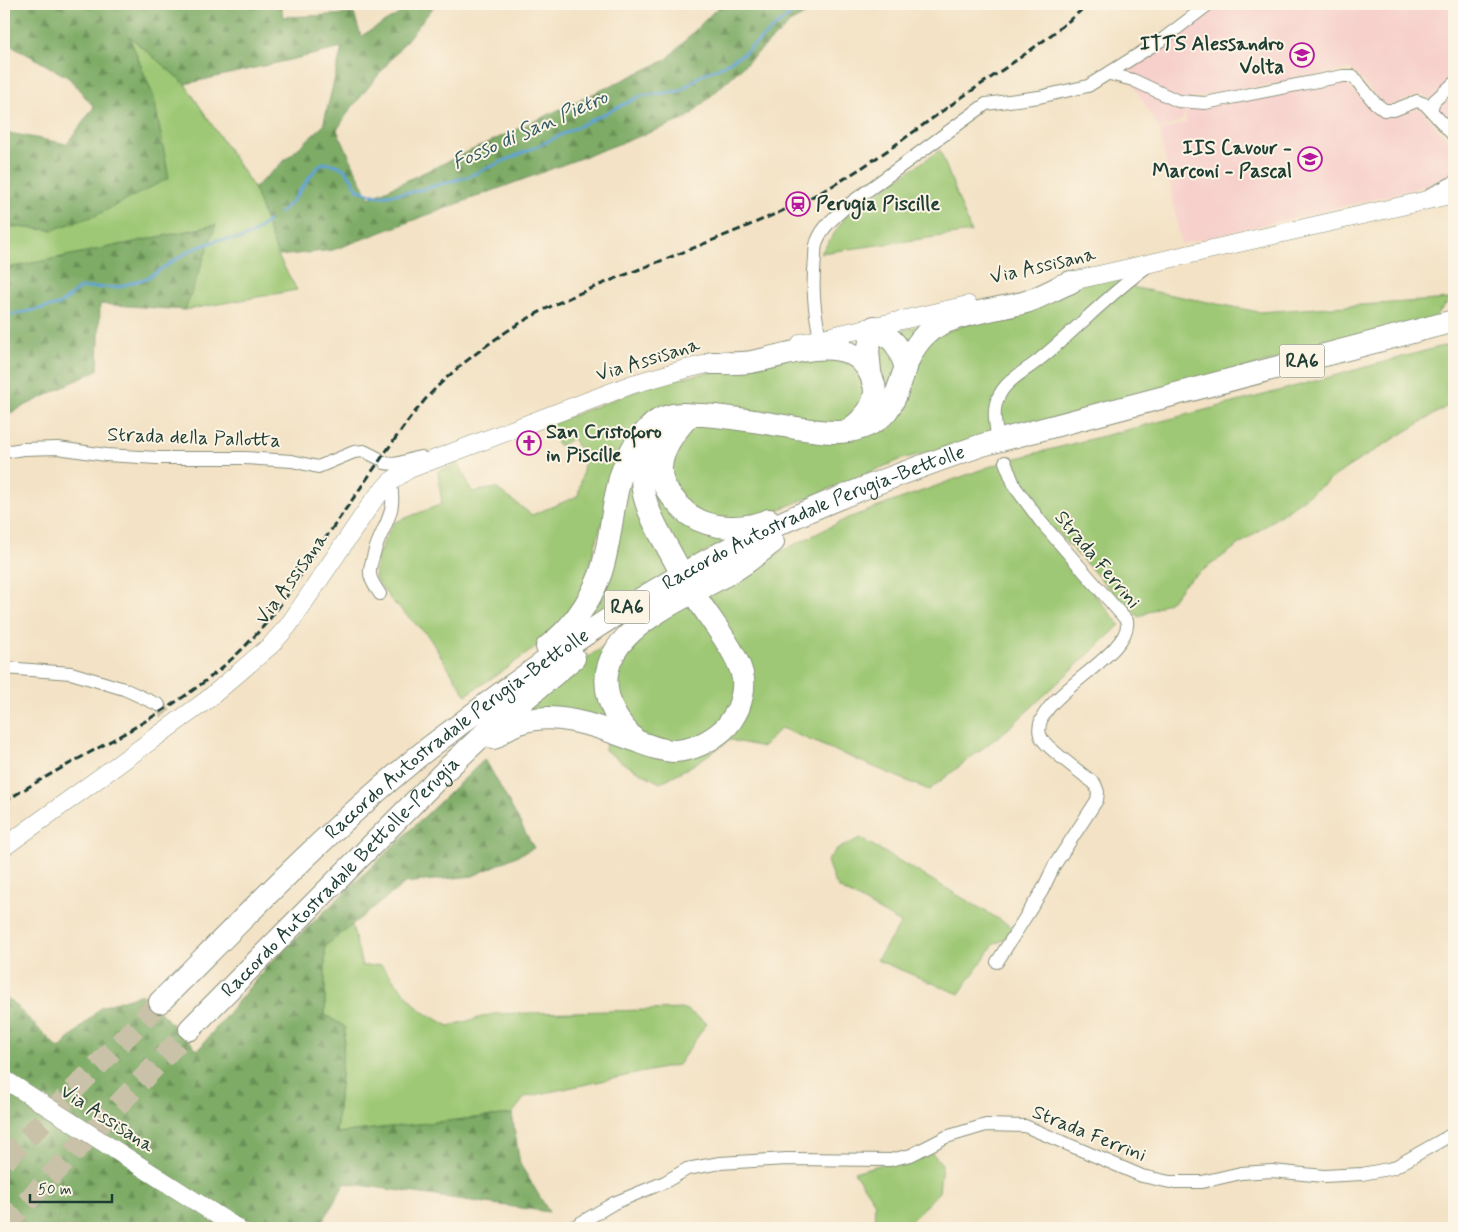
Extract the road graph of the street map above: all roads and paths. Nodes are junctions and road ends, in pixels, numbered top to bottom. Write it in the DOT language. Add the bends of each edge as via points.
graph roads {
  1 [pos="1209,4"];
  2 [pos="1110,74"];
  3 [pos="1454,83"];
  4 [pos="1431,110"];
  5 [pos="1454,136"];
  6 [pos="1454,182"];
  7 [pos="1454,194"];
  8 [pos="1394,208"];
  9 [pos="1154,262"];
  10 [pos="1071,282"];
  11 [pos="1454,321"];
  12 [pos="874,327"];
  13 [pos="1454,334"];
  14 [pos="820,338"];
  15 [pos="1409,339"];
  16 [pos="712,363"];
  17 [pos="906,368"];
  18 [pos="870,371"];
  19 [pos="1199,394"];
  20 [pos="694,417"];
  21 [pos="848,431"];
  22 [pos="997,435"];
  23 [pos="4,452"];
  24 [pos="426,462"];
  25 [pos="1005,462"];
  26 [pos="929,463"];
  27 [pos="390,482"];
  28 [pos="773,542"];
  29 [pos="677,565"];
  30 [pos="380,594"];
  31 [pos="698,600"];
  32 [pos="4,668"];
  33 [pos="166,715"];
  34 [pos="636,741"];
  35 [pos="409,763"];
  36 [pos="4,847"];
  37 [pos="328,891"];
  38 [pos="997,962"];
  39 [pos="160,1002"];
  40 [pos="190,1029"];
  41 [pos="4,1078"];
  42 [pos="1454,1135"];
  43 [pos="237,1228"];
  44 [pos="572,1228"];
  1 -- 2 [label="street"];
  2 -- 4 [label="street" via="1134,80 1178,100 1205,103 1353,76 1384,110 1394,110 1416,101 1426,104"];
  2 -- 14 [label="street" via="1088,86 986,104 866,191 832,220 816,241 814,307"];
  3 -- 4 [label="street" via="1434,101"];
  4 -- 5 [label="street"];
  6 -- 8 [label="street"];
  7 -- 8 [label="main road, Via Assisana"];
  8 -- 9 [label="main road, Via Assisana"];
  9 -- 10 [label="main road, Via Assisana"];
  9 -- 22 [label="street" via="1127,281 1009,383 1000,394 994,411"];
  10 -- 12 [label="main road, Via Assisana"];
  10 -- 17 [label="highway" via="1028,301 946,321 931,329 913,348"];
  11 -- 15 [label="highway, Raccordo Autostradale Perugia-Bettolle / RA6"];
  12 -- 14 [label="main road, Via Assisana"];
  12 -- 17 [label="highway" via="891,337 900,349"];
  12 -- 18 [label="highway" via="868,350"];
  13 -- 15 [label="highway, RA6"];
  14 -- 16 [label="main road, Via Assisana"];
  15 -- 19 [label="highway, Raccordo Autostradale Perugia-Bettolle / RA6"];
  16 -- 18 [label="highway" via="749,362 831,348 859,358"];
  16 -- 24 [label="main road, Via Assisana" via="633,384"];
  17 -- 21 [label="highway" via="894,402 884,416 867,426"];
  18 -- 21 [label="highway" via="875,397 864,417"];
  19 -- 26 [label="highway, Raccordo Autostradale Perugia-Bettolle / RA6" via="982,445"];
  19 -- 28 [label="highway, Raccordo Autostradale Bettolle-Perugia / RA6" via="902,486"];
  20 -- 21 [label="highway" via="828,432"];
  20 -- 26 [label="highway" via="674,432 668,444 661,470 663,482 689,515 718,526 755,526 888,470"];
  20 -- 29 [label="highway" via="671,426 658,437 643,467 643,497"];
  20 -- 35 [label="highway" via="681,414 655,422 636,445 625,464 615,494 600,574 578,615 560,637 448,725"];
  23 -- 24 [label="street, Strada della Pallotta" via="58,448 158,458 292,460 318,468 354,452 364,451 396,465 410,458 421,457"];
  24 -- 27 [label="main road, Via Assisana"];
  25 -- 38 [label="street, Strada Ferrini" via="1015,487 1040,522 1121,614 1128,627 1119,643 1050,706 1040,720 1038,727 1042,739 1095,784 1097,800"];
  26 -- 35 [label="highway, Raccordo Autostradale Perugia-Bettolle / RA6" via="796,517 690,570 566,647"];
  27 -- 30 [label="street" via="394,494 393,509 369,572"];
  27 -- 33 [label="main road, Via Assisana" via="373,501 288,626 207,700"];
  28 -- 34 [label="highway" via="735,570 642,623 620,643 610,661 606,681 617,718"];
  28 -- 37 [label="highway, Raccordo Autostradale Bettolle-Perugia / RA6" via="626,623 571,660 482,735"];
  31 -- 34 [label="highway" via="736,659 743,679 741,702 730,724 712,740 694,747 674,751"];
  32 -- 33 [label="street" via="72,673 124,689"];
  33 -- 36 [label="main road, Via Assisana"];
  34 -- 37 [label="highway" via="561,718 516,724 501,732 454,773 361,866"];
  35 -- 39 [label="highway, Raccordo Autostradale Perugia-Bettolle / RA6" via="300,861"];
  37 -- 40 [label="highway, Raccordo Autostradale Bettolle-Perugia / RA6"];
  41 -- 43 [label="main road, Via Assisana"];
  42 -- 44 [label="street, Strada Ferrini" via="1393,1168 1362,1174 1324,1176 1272,1171 1241,1173 1202,1182 1170,1182 1142,1176 1025,1126 986,1125 890,1160 787,1159 720,1163 687,1169 614,1203"];
}
